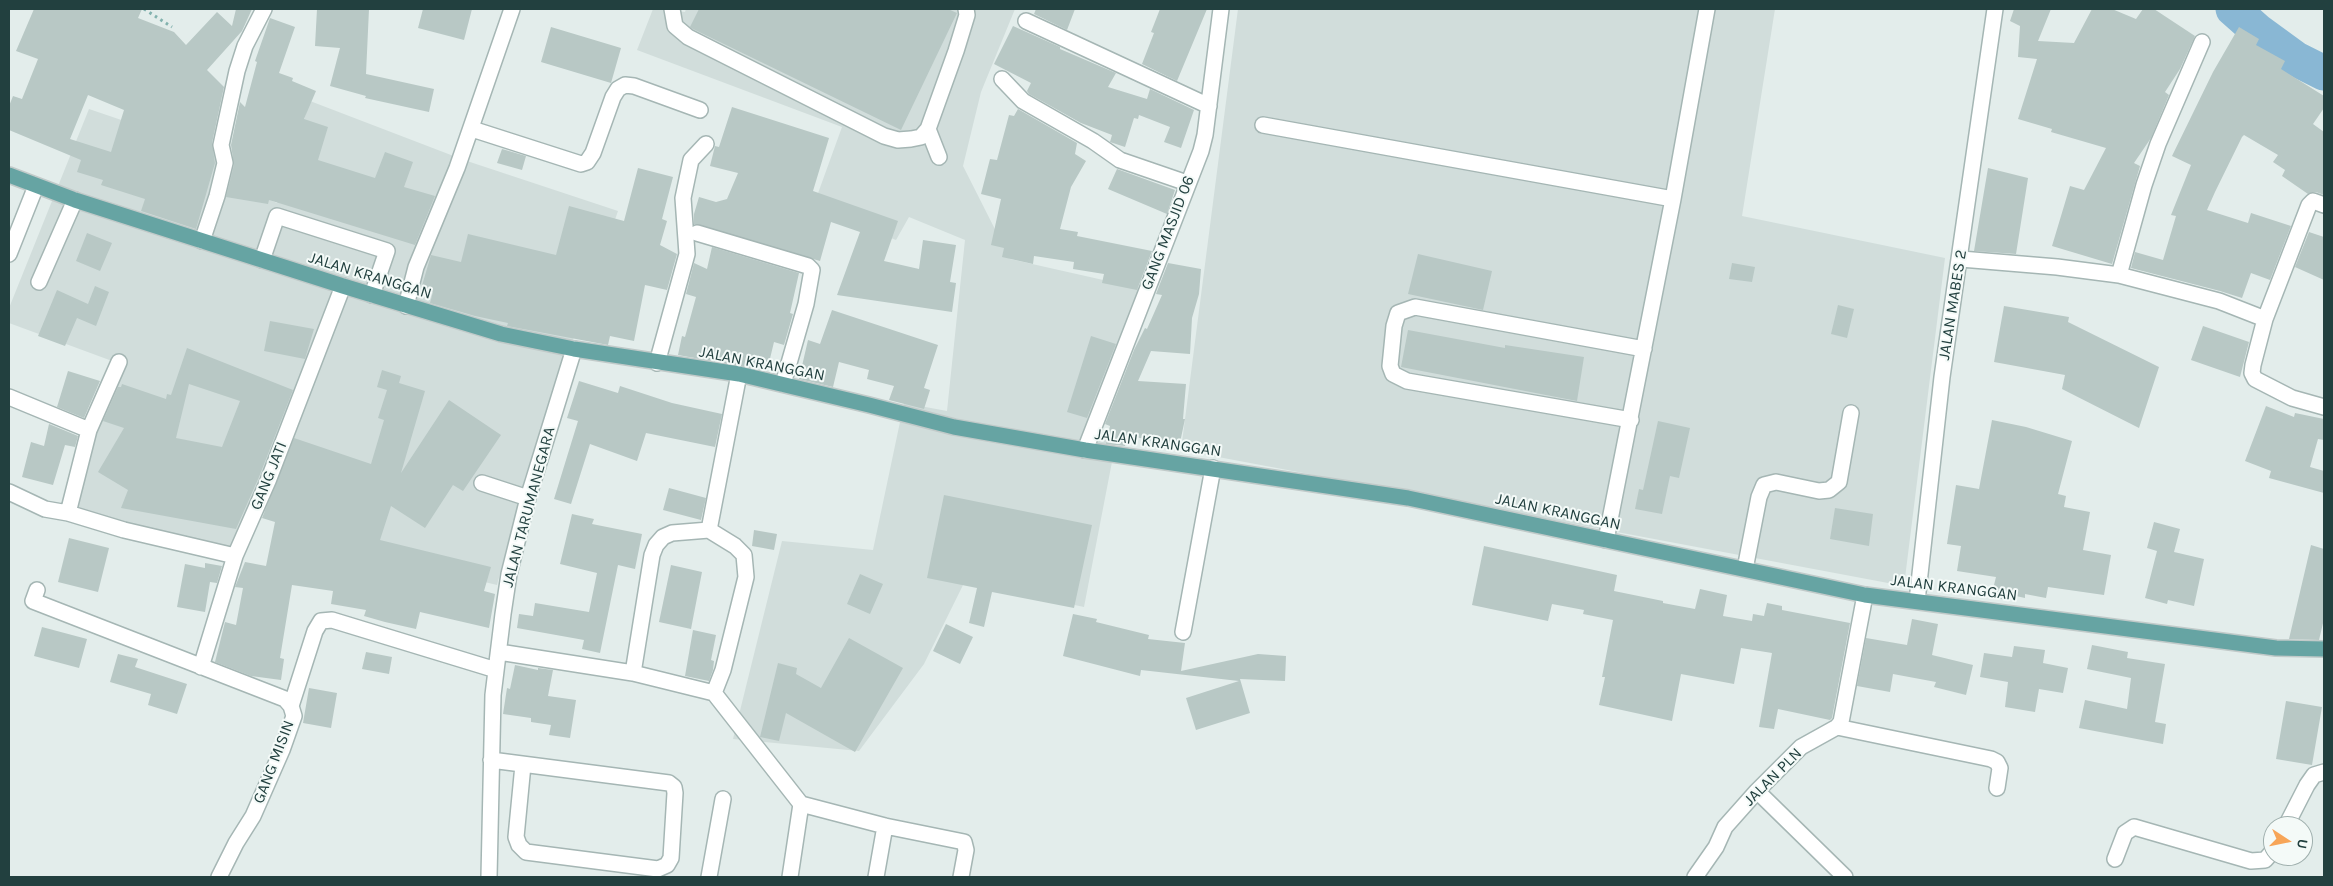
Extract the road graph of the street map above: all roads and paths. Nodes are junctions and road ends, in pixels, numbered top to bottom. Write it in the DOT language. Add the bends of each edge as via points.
graph roads {
  1 [pos="144,9"];
  2 [pos="264,9"];
  3 [pos="512,9"];
  4 [pos="672,9"];
  5 [pos="966,9"];
  6 [pos="1221,9"];
  7 [pos="1707,9"];
  8 [pos="1995,9"];
  9 [pos="1026,20"];
  10 [pos="172,27"];
  11 [pos="2202,42"];
  12 [pos="1002,79"];
  13 [pos="1210,106"];
  14 [pos="700,110"];
  15 [pos="1264,125"];
  16 [pos="472,128"];
  17 [pos="928,129"];
  18 [pos="706,144"];
  19 [pos="939,157"];
  20 [pos="9,175"];
  21 [pos="1187,183"];
  22 [pos="36,186"];
  23 [pos="1673,199"];
  24 [pos="75,200"];
  25 [pos="2324,204"];
  26 [pos="697,233"];
  27 [pos="202,241"];
  28 [pos="9,254"];
  29 [pos="1961,259"];
  30 [pos="262,260"];
  31 [pos="2119,275"];
  32 [pos="39,282"];
  33 [pos="343,286"];
  34 [pos="372,296"];
  35 [pos="406,306"];
  36 [pos="2265,319"];
  37 [pos="1644,349"];
  38 [pos="574,350"];
  39 [pos="118,362"];
  40 [pos="658,363"];
  41 [pos="739,374"];
  42 [pos="783,384"];
  43 [pos="9,397"];
  44 [pos="2324,407"];
  45 [pos="1851,413"];
  46 [pos="1631,420"];
  47 [pos="88,430"];
  48 [pos="1085,450"];
  49 [pos="1213,468"];
  50 [pos="482,483"];
  51 [pos="9,492"];
  52 [pos="528,498"];
  53 [pos="68,513"];
  54 [pos="709,530"];
  55 [pos="1606,540"];
  56 [pos="235,556"];
  57 [pos="1745,569"];
  58 [pos="37,590"];
  59 [pos="1865,594"];
  60 [pos="1917,601"];
  61 [pos="1183,632"];
  62 [pos="2324,650"];
  63 [pos="499,652"];
  64 [pos="201,667"];
  65 [pos="496,670"];
  66 [pos="633,673"];
  67 [pos="714,693"];
  68 [pos="291,706"];
  69 [pos="1837,727"];
  70 [pos="491,760"];
  71 [pos="523,765"];
  72 [pos="2324,772"];
  73 [pos="1997,788"];
  74 [pos="1757,791"];
  75 [pos="723,799"];
  76 [pos="801,804"];
  77 [pos="2291,816"];
  78 [pos="885,826"];
  79 [pos="2115,859"];
  80 [pos="2263,860"];
  81 [pos="219,877"];
  82 [pos="489,877"];
  83 [pos="709,877"];
  84 [pos="790,877"];
  85 [pos="876,877"];
  86 [pos="960,877"];
  87 [pos="1695,877"];
  88 [pos="1845,877"];
  1 -- 10 [label="path"];
  2 -- 27 [label="street" via="245,46 234,81 221,146 226,160"];
  3 -- 16 [label="street"];
  4 -- 17 [label="street" via="675,26 688,37 884,136 911,139 921,137"];
  5 -- 17 [label="street" via="956,51"];
  6 -- 13 [label="street, GANG MASJID 06"];
  7 -- 23 [label="street"];
  8 -- 29 [label="street, JALAN MABES 2"];
  9 -- 13 [label="street"];
  11 -- 31 [label="street" via="2155,152"];
  12 -- 21 [label="street" via="1023,101 1120,160"];
  13 -- 21 [label="street, GANG MASJID 06" via="1201,151"];
  14 -- 16 [label="street" via="625,85 612,97 594,153 588,162 581,164"];
  15 -- 23 [label="street"];
  16 -- 35 [label="street" via="416,267"];
  17 -- 19 [label="street"];
  18 -- 40 [label="street" via="691,160 683,198 687,254"];
  20 -- 22 [label="main road, JALAN KRANGGAN"];
  21 -- 48 [label="street, GANG MASJID 06"];
  22 -- 24 [label="main road, JALAN KRANGGAN"];
  22 -- 28 [label="street"];
  23 -- 37 [label="street"];
  24 -- 27 [label="main road, JALAN KRANGGAN"];
  24 -- 32 [label="street"];
  25 -- 36 [label="street" via="2312,201 2309,205"];
  26 -- 42 [label="street" via="808,266 812,270 806,304"];
  27 -- 30 [label="main road, JALAN KRANGGAN"];
  29 -- 31 [label="street"];
  29 -- 60 [label="street, JALAN MABES 2" via="1942,377"];
  30 -- 33 [label="main road, JALAN KRANGGAN"];
  30 -- 34 [label="street" via="277,216 387,251"];
  31 -- 36 [label="street" via="2219,301"];
  33 -- 34 [label="main road, JALAN KRANGGAN"];
  33 -- 56 [label="street, GANG JATI" via="268,481"];
  34 -- 35 [label="main road, JALAN KRANGGAN"];
  35 -- 38 [label="main road, JALAN KRANGGAN" via="502,334"];
  36 -- 44 [label="street" via="2253,365 2255,379 2292,398"];
  37 -- 46 [label="street"];
  37 -- 46 [label="street" via="1415,307 1398,313 1394,326 1390,366 1393,374 1407,381"];
  38 -- 40 [label="main road, JALAN KRANGGAN"];
  38 -- 52 [label="street, JALAN TARUMANEGARA"];
  39 -- 47 [label="street"];
  40 -- 41 [label="main road, JALAN KRANGGAN"];
  41 -- 42 [label="main road, JALAN KRANGGAN"];
  41 -- 54 [label="street"];
  42 -- 48 [label="main road, JALAN KRANGGAN" via="929,422"];
  43 -- 47 [label="street"];
  45 -- 57 [label="street" via="1839,482 1829,490 1819,491 1776,482 1764,485"];
  46 -- 55 [label="street"];
  47 -- 53 [label="street"];
  48 -- 49 [label="main road, JALAN KRANGGAN"];
  49 -- 55 [label="main road, JALAN KRANGGAN" via="1408,498"];
  49 -- 61 [label="street"];
  50 -- 52 [label="street"];
  51 -- 53 [label="street" via="45,509"];
  52 -- 63 [label="street, JALAN TARUMANEGARA" via="509,574"];
  53 -- 56 [label="street"];
  54 -- 66 [label="street" via="672,533 656,545"];
  54 -- 67 [label="street" via="744,555 746,569 723,670"];
  55 -- 57 [label="main road, JALAN KRANGGAN"];
  56 -- 64 [label="street, GANG JATI"];
  57 -- 59 [label="main road, JALAN KRANGGAN"];
  58 -- 64 [label="street, GANG MISIN" via="33,601"];
  59 -- 60 [label="main road, JALAN KRANGGAN"];
  59 -- 69 [label="street" via="1841,722"];
  60 -- 62 [label="main road, JALAN KRANGGAN" via="2276,648"];
  63 -- 65 [label="street, JALAN TARUMANEGARA"];
  63 -- 66 [label="street"];
  64 -- 68 [label="street, GANG MISIN" via="285,699"];
  65 -- 68 [label="street" via="332,620 321,621"];
  65 -- 70 [label="street, JALAN TARUMANEGARA"];
  66 -- 67 [label="street"];
  67 -- 76 [label="street"];
  68 -- 81 [label="street, GANG MISIN" via="294,716 282,750 253,816"];
  69 -- 73 [label="street" via="1991,759 2000,768"];
  69 -- 74 [label="street, JALAN PLN" via="1800,747"];
  70 -- 71 [label="street"];
  70 -- 82 [label="street, JALAN TARUMANEGARA"];
  71 -- 71 [label="street" via="669,783 675,793 671,858 667,865 658,869 526,852 516,837"];
  72 -- 77 [label="street" via="2314,775 2307,784"];
  74 -- 87 [label="street, JALAN PLN" via="1725,828"];
  74 -- 88 [label="street"];
  75 -- 83 [label="street"];
  76 -- 78 [label="street"];
  76 -- 84 [label="street"];
  78 -- 85 [label="street"];
  78 -- 86 [label="street" via="964,842 966,850"];
  79 -- 80 [label="street" via="2125,833 2134,827 2251,860"];
}
